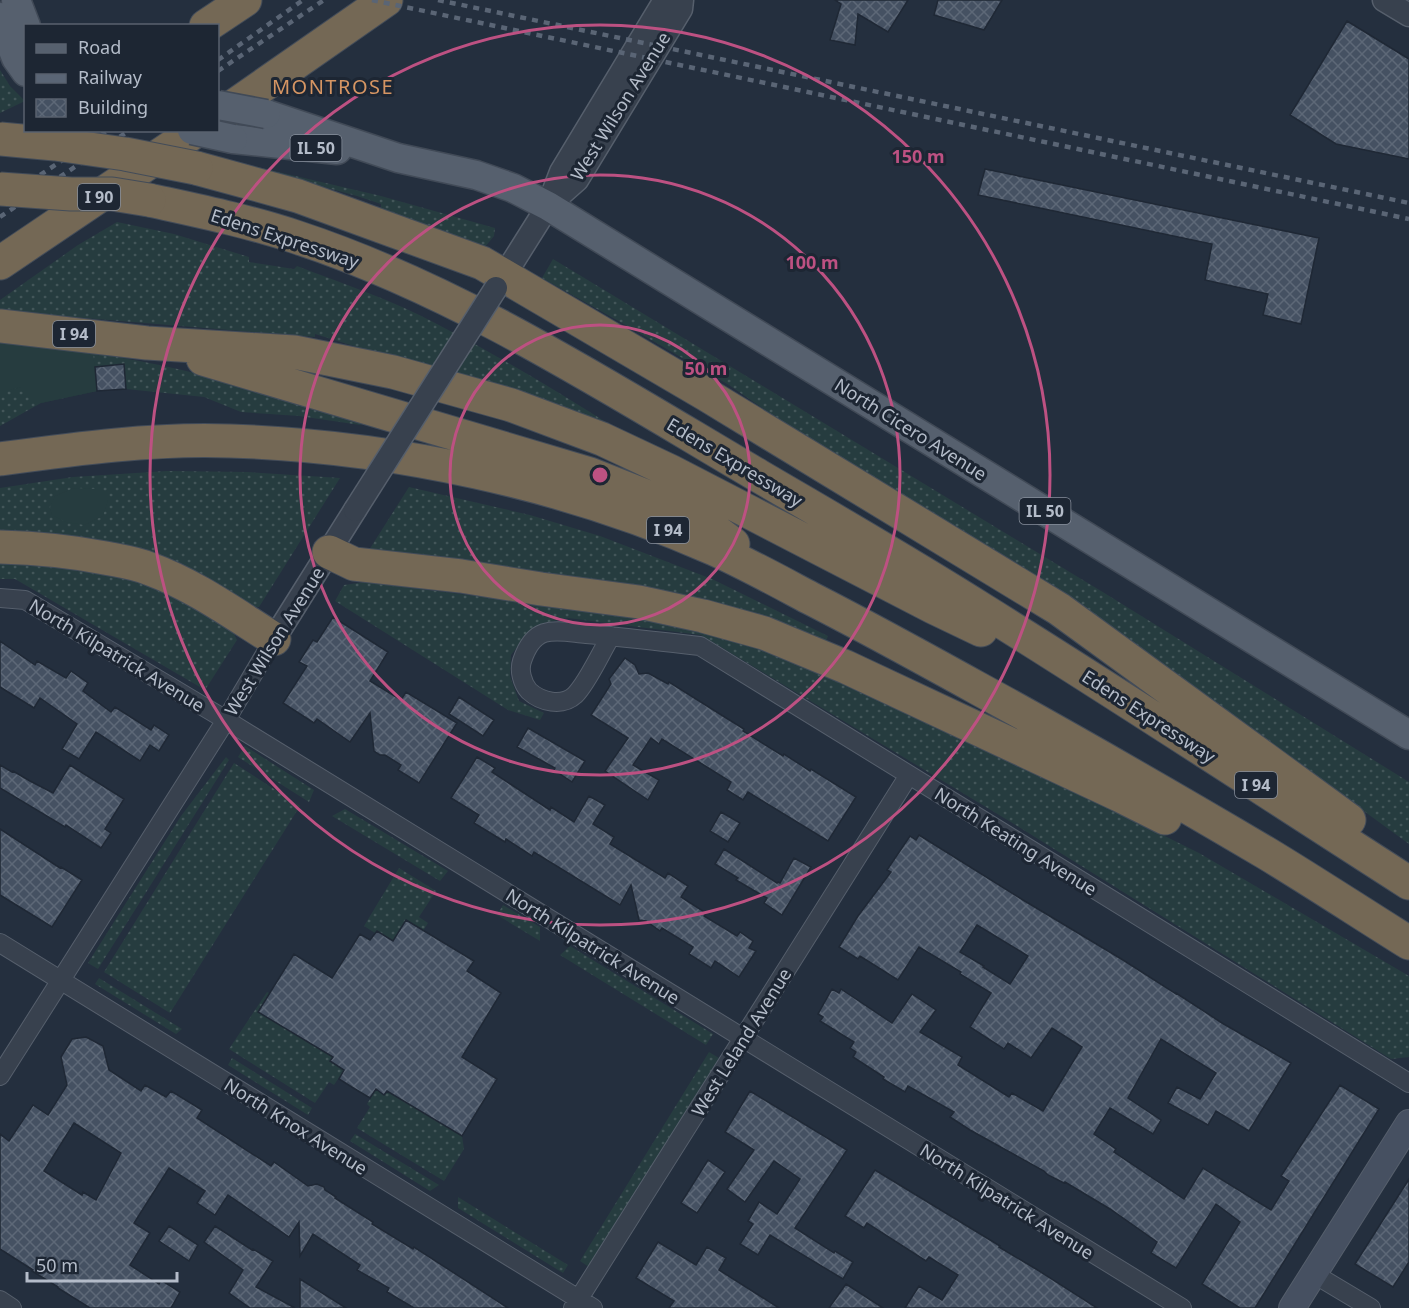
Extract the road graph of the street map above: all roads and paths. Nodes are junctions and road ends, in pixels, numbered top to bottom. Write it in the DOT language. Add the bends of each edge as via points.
graph roads {
  1 [pos="16,0"];
  2 [pos="245,0"];
  3 [pos="386,0"];
  4 [pos="665,0"];
  5 [pos="682,0"];
  6 [pos="1384,0"];
  7 [pos="1409,15"];
  8 [pos="0,17"];
  9 [pos="25,24"];
  10 [pos="209,24"];
  11 [pos="24,69"];
  12 [pos="219,105"];
  13 [pos="225,128"];
  14 [pos="24,130"];
  15 [pos="194,132"];
  16 [pos="0,140"];
  17 [pos="398,158"];
  18 [pos="0,189"];
  19 [pos="548,206"];
  20 [pos="0,263"];
  21 [pos="500,282"];
  22 [pos="0,326"];
  23 [pos="147,343"];
  24 [pos="0,459"];
  25 [pos="0,547"];
  26 [pos="328,552"];
  27 [pos="787,586"];
  28 [pos="0,598"];
  29 [pos="611,636"];
  30 [pos="274,639"];
  31 [pos="1103,686"];
  32 [pos="226,720"];
  33 [pos="1409,735"];
  34 [pos="909,775"];
  35 [pos="1267,854"];
  36 [pos="1409,872"];
  37 [pos="1409,884"];
  38 [pos="0,943"];
  39 [pos="1409,943"];
  40 [pos="60,980"];
  41 [pos="743,1038"];
  42 [pos="0,1076"];
  43 [pos="1409,1083"];
  44 [pos="1409,1123"];
  45 [pos="1314,1274"];
  46 [pos="0,1300"];
  47 [pos="582,1305"];
  48 [pos="12,1308"];
  49 [pos="1182,1308"];
  50 [pos="1293,1308"];
  51 [pos="1371,1308"];
  1 -- 9 [label="main road"];
  2 -- 10 [label="highway"];
  3 -- 13 [label="highway"];
  4 -- 19 [label="street, West Wilson Avenue" via="561,172"];
  5 -- 19 [label="street, West Wilson Avenue" via="681,9 577,180"];
  6 -- 7 [label="street"];
  8 -- 11 [label="main road"];
  12 -- 17 [label="main road, North Cicero Avenue / IL 50, bridge" via="266,114"];
  13 -- 17 [label="main road, North Cicero Avenue / IL 50"];
  14 -- 16 [label="highway"];
  15 -- 20 [label="highway, I 90"];
  16 -- 21 [label="highway, bridge" via="125,154 298,196 482,263"];
  17 -- 19 [label="main road, North Cicero Avenue / IL 50" via="476,175"];
  18 -- 31 [label="highway, Edens Expressway / I 94, bridge" via="112,194 205,212 297,237 412,282 573,366 880,547"];
  19 -- 21 [label="street, West Wilson Avenue"];
  19 -- 33 [label="main road, North Cicero Avenue / IL 50"];
  21 -- 26 [label="street, West Wilson Avenue, bridge"];
  21 -- 36 [label="highway" via="707,396 1059,609 1366,832"];
  22 -- 23 [label="highway, I 94"];
  23 -- 27 [label="highway, I 94" via="590,474 694,515"];
  23 -- 31 [label="highway, I 94" via="294,352 393,372 511,405 640,457 933,607"];
  24 -- 27 [label="highway, I 94" via="134,444 225,440 317,447 442,465 554,492 650,523 714,549"];
  25 -- 30 [label="highway" via="79,553 149,568"];
  26 -- 30 [label="street, West Wilson Avenue"];
  26 -- 35 [label="highway" via="354,564 639,602 764,633 846,667 1160,816"];
  27 -- 35 [label="highway, I 94" via="1036,720"];
  28 -- 32 [label="street, North Kilpatrick Avenue" via="25,600"];
  29 -- 29 [label="street, North Keating Avenue" via="554,632 532,641 521,664 528,689 550,702 573,697"];
  29 -- 34 [label="street, North Keating Avenue" via="700,646"];
  30 -- 32 [label="street, West Wilson Avenue"];
  31 -- 37 [label="highway, Edens Expressway / I 94"];
  32 -- 40 [label="street, West Wilson Avenue"];
  32 -- 41 [label="street, North Kilpatrick Avenue"];
  34 -- 41 [label="street, West Leland Avenue"];
  34 -- 43 [label="street, North Keating Avenue"];
  35 -- 39 [label="highway, I 94"];
  38 -- 40 [label="street, North Knox Avenue"];
  40 -- 42 [label="street, West Wilson Avenue"];
  40 -- 47 [label="street, North Knox Avenue"];
  41 -- 47 [label="street, West Leland Avenue"];
  41 -- 49 [label="street, North Kilpatrick Avenue"];
  44 -- 45 [label="main road"];
  45 -- 50 [label="main road"];
  45 -- 51 [label="street"];
  46 -- 48 [label="street"];
}
